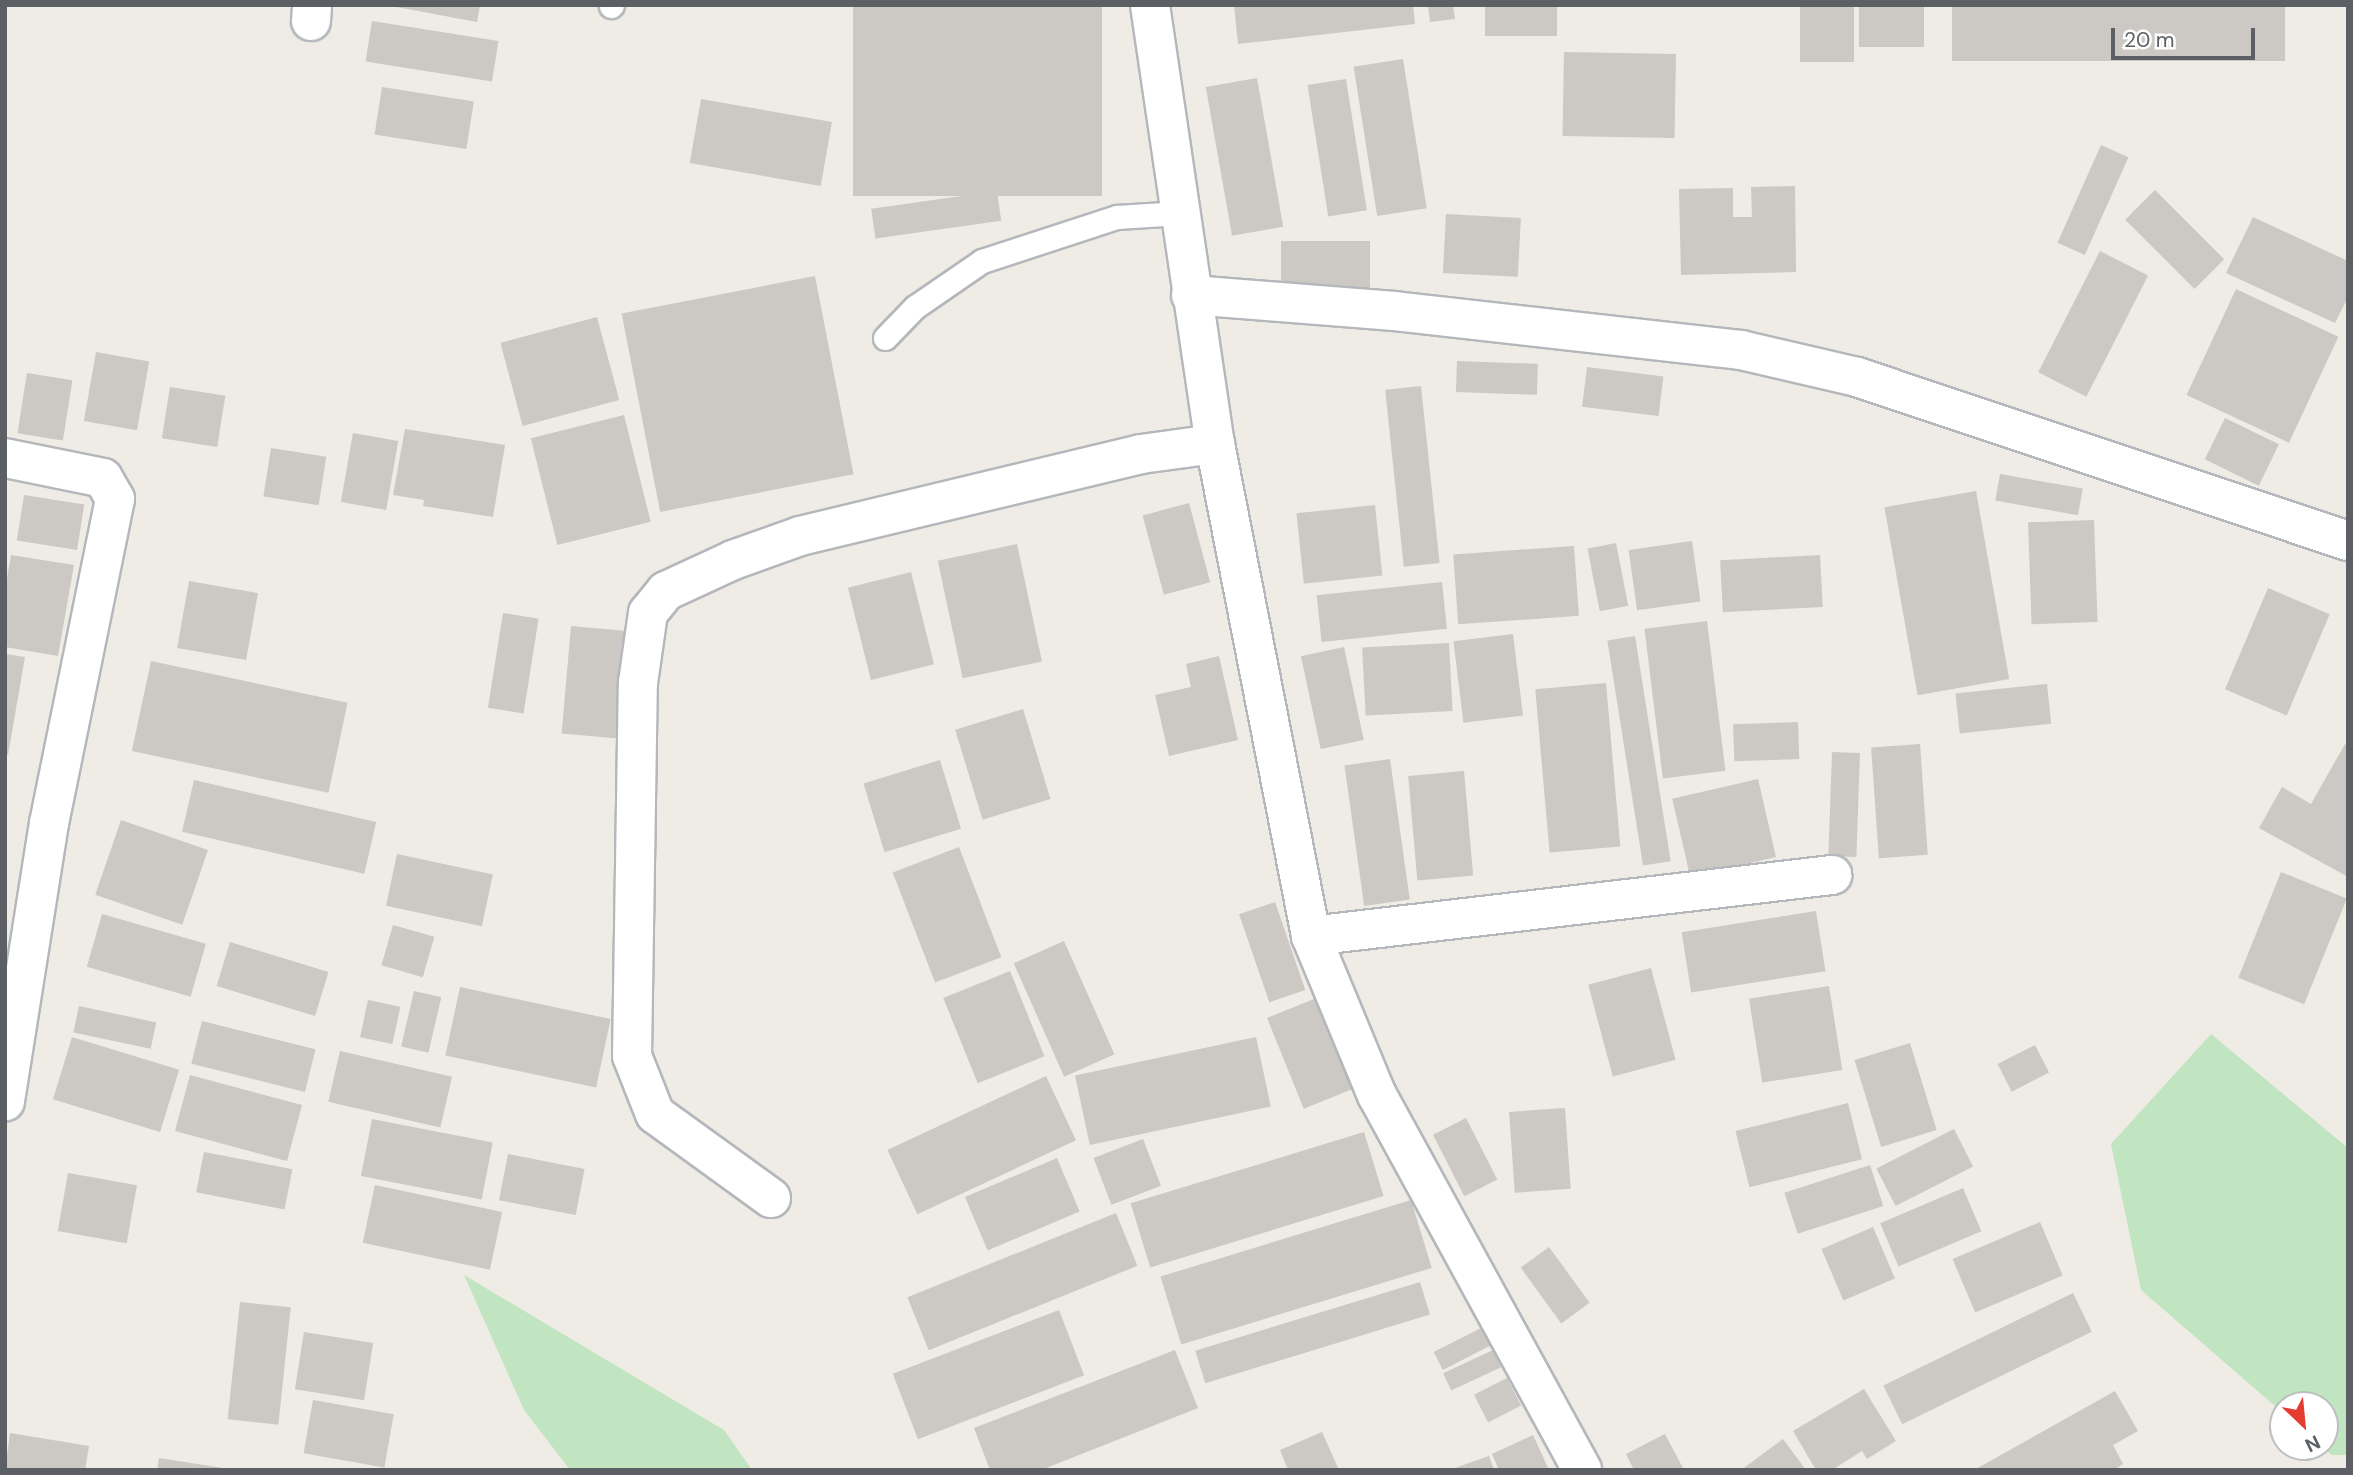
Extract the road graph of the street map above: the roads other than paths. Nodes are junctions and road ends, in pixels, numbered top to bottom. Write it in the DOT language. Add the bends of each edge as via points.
graph roads {
  1 [pos="1150,5"];
  2 [pos="1180,213"];
  3 [pos="1191,295"];
  4 [pos="885,338"];
  5 [pos="1216,444"];
  6 [pos="5,458"];
  7 [pos="2348,541"];
  8 [pos="1832,875"];
  9 [pos="1311,936"];
  10 [pos="5,1102"];
  11 [pos="771,1198"];
  12 [pos="1583,1470"];
  1 -- 2 [label="street"];
  2 -- 3 [label="street"];
  2 -- 4 [label="lane" via="1117,217 982,261 915,307"];
  3 -- 5 [label="street"];
  3 -- 7 [label="street" via="1394,310 1741,350 1857,377"];
  5 -- 9 [label="street"];
  5 -- 11 [label="street" via="1141,454 800,536 666,591 648,613 638,683 632,1056 655,1114"];
  6 -- 10 [label="street" via="103,478 115,499 49,823"];
  8 -- 9 [label="street"];
  9 -- 12 [label="street" via="1377,1095"];
}
